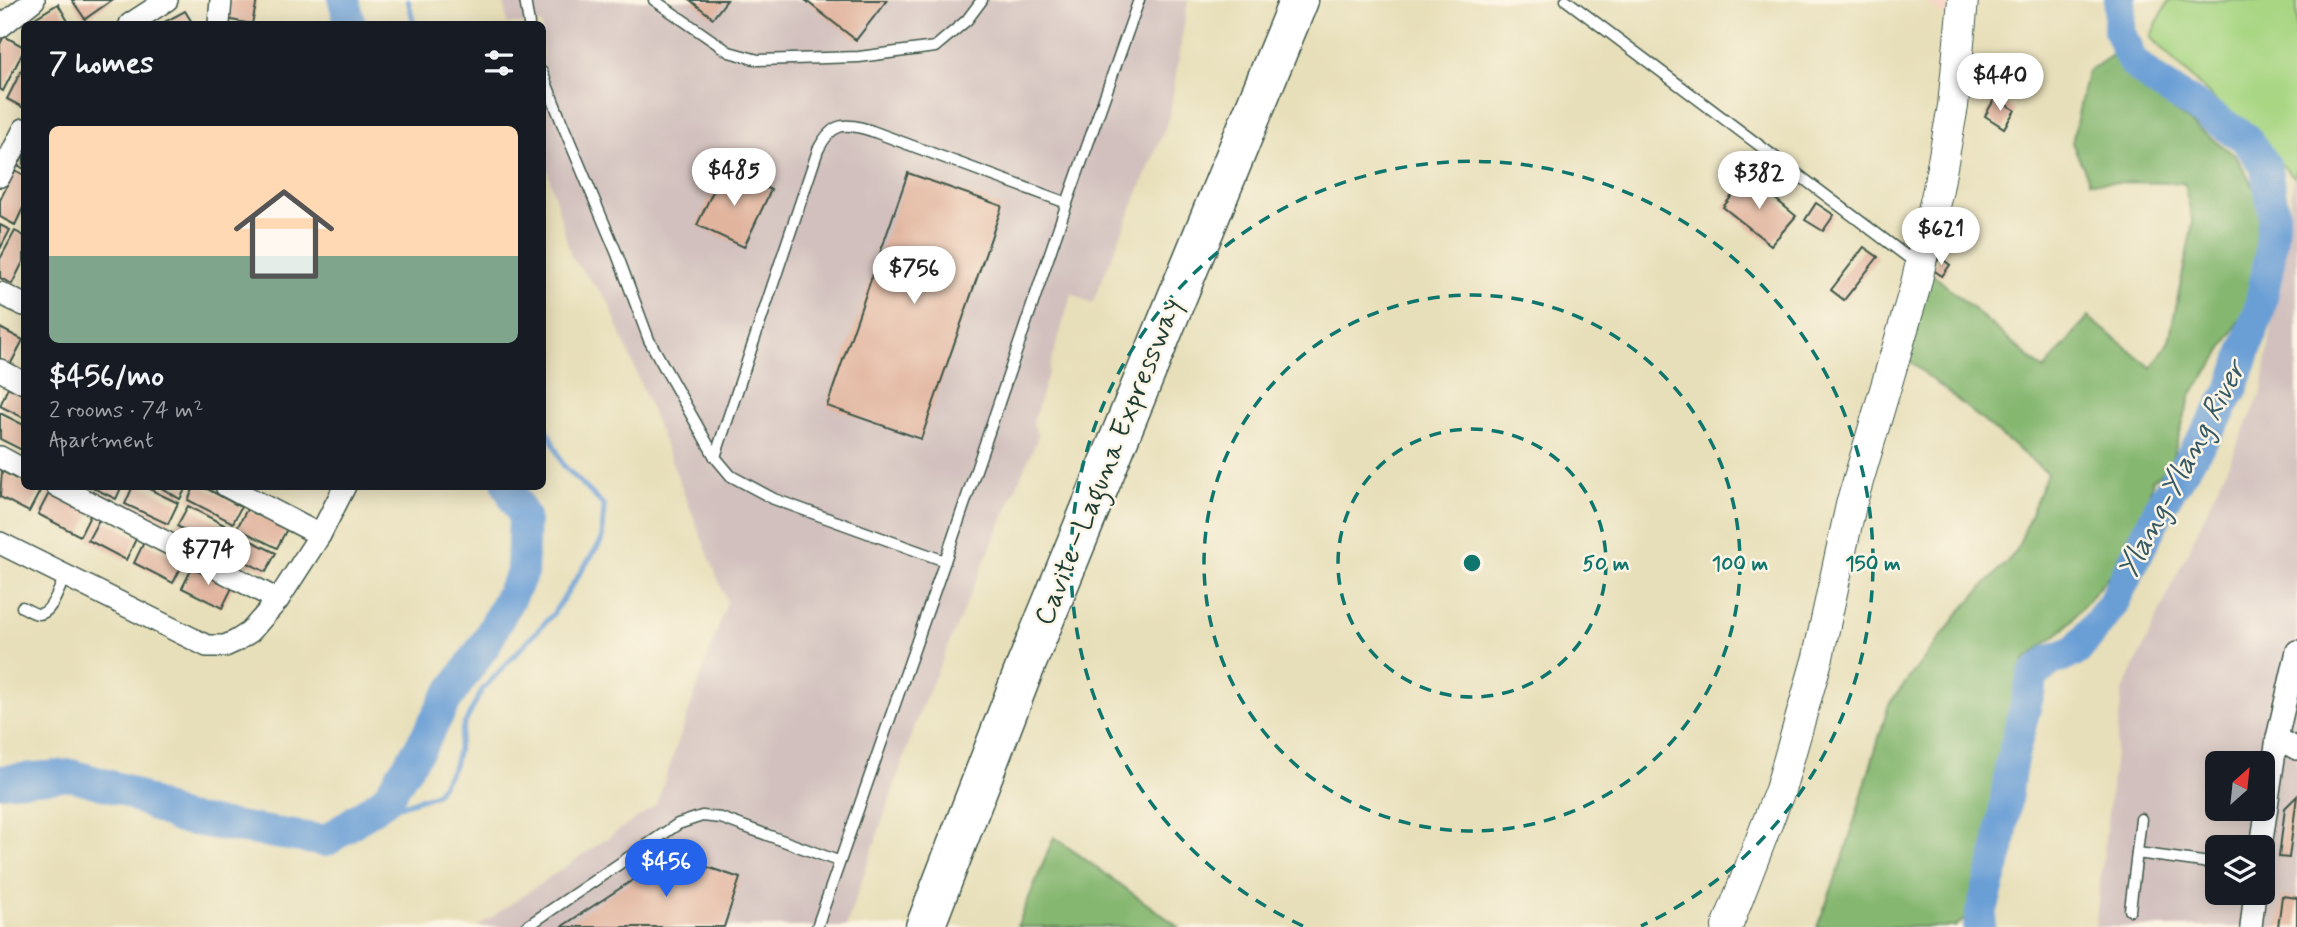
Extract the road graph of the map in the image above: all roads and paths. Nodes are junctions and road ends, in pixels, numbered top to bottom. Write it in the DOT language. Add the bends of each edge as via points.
graph roads {
  1 [pos="34,0"];
  2 [pos="167,0"];
  3 [pos="221,0"];
  4 [pos="524,0"];
  5 [pos="654,0"];
  6 [pos="982,0"];
  7 [pos="1139,0"];
  8 [pos="1299,0"];
  9 [pos="1325,0"];
  10 [pos="1566,0"];
  11 [pos="1962,0"];
  12 [pos="135,21"];
  13 [pos="219,21"];
  14 [pos="528,21"];
  15 [pos="0,27"];
  16 [pos="546,82"];
  17 [pos="21,135"];
  18 [pos="0,176"];
  19 [pos="1067,203"];
  20 [pos="1920,266"];
  21 [pos="0,370"];
  22 [pos="21,381"];
  23 [pos="0,457"];
  24 [pos="715,457"];
  25 [pos="21,468"];
  26 [pos="65,490"];
  27 [pos="234,490"];
  28 [pos="343,490"];
  29 [pos="320,535"];
  30 [pos="0,543"];
  31 [pos="945,561"];
  32 [pos="65,576"];
  33 [pos="278,600"];
  34 [pos="22,607"];
  35 [pos="2297,651"];
  36 [pos="2277,738"];
  37 [pos="2297,749"];
  38 [pos="2141,819"];
  39 [pos="2263,835"];
  40 [pos="2137,853"];
  41 [pos="838,861"];
  42 [pos="2205,862"];
  43 [pos="2254,905"];
  44 [pos="2130,910"];
  45 [pos="526,927"];
  46 [pos="817,927"];
  47 [pos="925,927"];
  48 [pos="953,927"];
  49 [pos="1727,927"];
  50 [pos="2251,927"];
  1 -- 15 [label="street"];
  2 -- 12 [label="street"];
  3 -- 13 [label="street"];
  4 -- 14 [label="lane"];
  5 -- 6 [label="lane" via="729,52 758,60 859,57 935,47 967,20"];
  7 -- 19 [label="lane"];
  8 -- 47 [label="highway, Cavite–Laguna Expressway" via="1022,675"];
  9 -- 48 [label="highway, Cavite–Laguna Expressway" via="1046,685"];
  10 -- 20 [label="lane"];
  11 -- 20 [label="street" via="1953,106"];
  16 -- 24 [label="lane" via="649,340"];
  17 -- 18 [label="street"];
  19 -- 24 [label="lane" via="872,131 844,125 835,128 818,150"];
  19 -- 31 [label="lane"];
  20 -- 49 [label="street" via="1851,505 1818,657 1780,790"];
  21 -- 22 [label="street"];
  23 -- 25 [label="street"];
  24 -- 31 [label="lane" via="731,476 774,499"];
  26 -- 33 [label="street"];
  27 -- 29 [label="street"];
  28 -- 29 [label="street"];
  29 -- 33 [label="street"];
  30 -- 32 [label="street"];
  31 -- 41 [label="lane"];
  32 -- 33 [label="street" via="207,646 225,646 250,632"];
  32 -- 34 [label="lane" via="43,614"];
  35 -- 36 [label="street"];
  36 -- 37 [label="street"];
  36 -- 39 [label="street"];
  38 -- 40 [label="lane"];
  40 -- 42 [label="lane"];
  40 -- 44 [label="lane"];
  41 -- 45 [label="lane" via="721,818 702,816 678,824"];
  41 -- 46 [label="lane"];
  43 -- 50 [label="street"];
}
